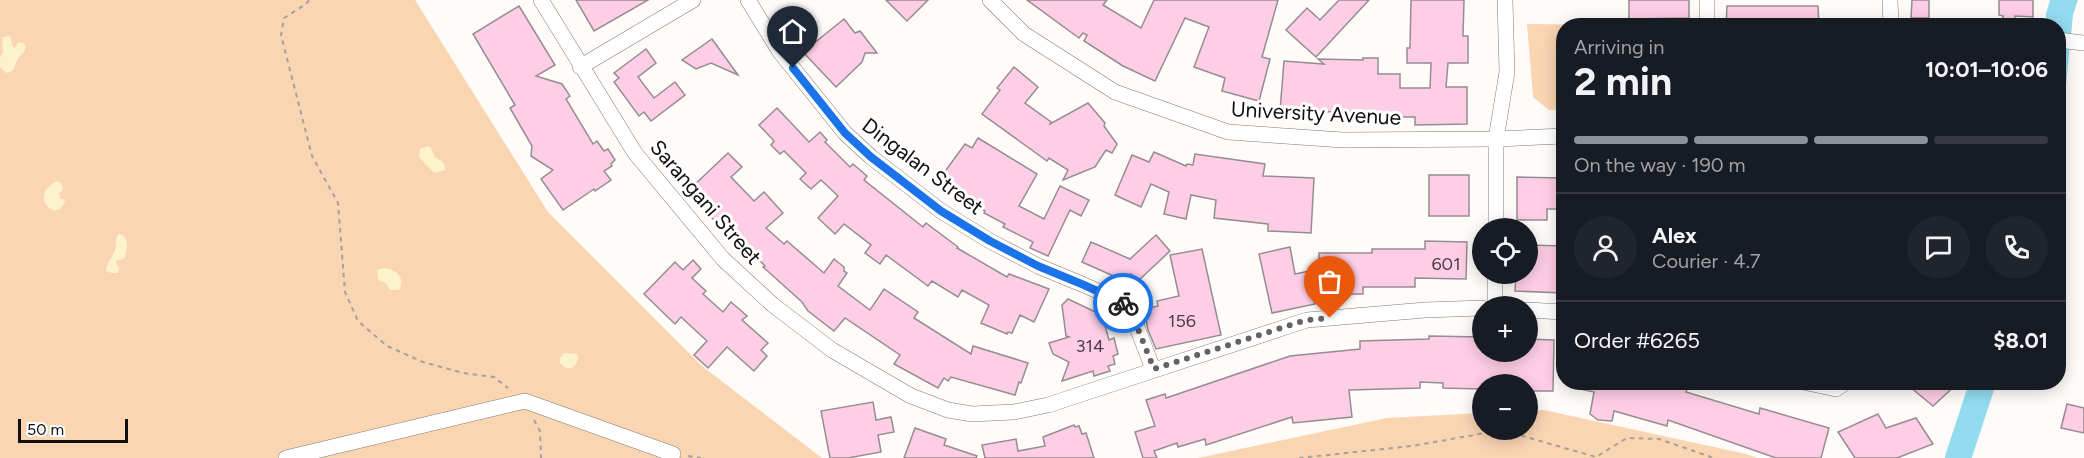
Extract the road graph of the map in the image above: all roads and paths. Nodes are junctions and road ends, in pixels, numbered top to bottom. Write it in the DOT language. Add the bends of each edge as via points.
graph roads {
  1 [pos="309,0"];
  2 [pos="541,0"];
  3 [pos="693,0"];
  4 [pos="748,0"];
  5 [pos="990,0"];
  6 [pos="1505,0"];
  7 [pos="1707,0"];
  8 [pos="1890,0"];
  9 [pos="1707,18"];
  10 [pos="1891,18"];
  11 [pos="2066,41"];
  12 [pos="2084,43"];
  13 [pos="580,67"];
  14 [pos="1556,136"];
  15 [pos="1496,139"];
  16 [pos="1496,218"];
  17 [pos="1472,308"];
  18 [pos="1538,311"];
  19 [pos="1556,312"];
  20 [pos="1154,369"];
  21 [pos="525,401"];
  22 [pos="673,454"];
  23 [pos="286,458"];
  24 [pos="541,458"];
  25 [pos="1299,458"];
  26 [pos="1714,458"];
  1 -- 21 [label="path" via="284,18 281,34 312,156 338,203 345,292 358,321 387,345 423,362 494,377"];
  2 -- 13 [label="street, Sarangani Street"];
  3 -- 13 [label="street"];
  4 -- 20 [label="street, Dingalan Street" via="780,52 845,133 871,157 941,211 990,241 1122,302 1132,314"];
  5 -- 15 [label="street, University Avenue" via="1024,34 1115,92 1228,132 1343,140"];
  6 -- 15 [label="street" via="1507,72"];
  7 -- 9 [label="street"];
  8 -- 10 [label="street"];
  11 -- 12 [label="street"];
  13 -- 20 [label="street, Sarangani Street" via="635,153 723,259 773,305 832,350 911,396 972,414 1014,412 1048,405"];
  14 -- 15 [label="street, University Avenue"];
  15 -- 16 [label="street"];
  17 -- 20 [label="street, Sarangani Street" via="1306,320"];
  18 -- 19 [label="street"];
  21 -- 22 [label="street"];
  21 -- 23 [label="street"];
  21 -- 24 [label="path" via="540,431"];
  25 -- 26 [label="path" via="1412,446 1502,430 1596,457 1627,438 1659,440"];
}
